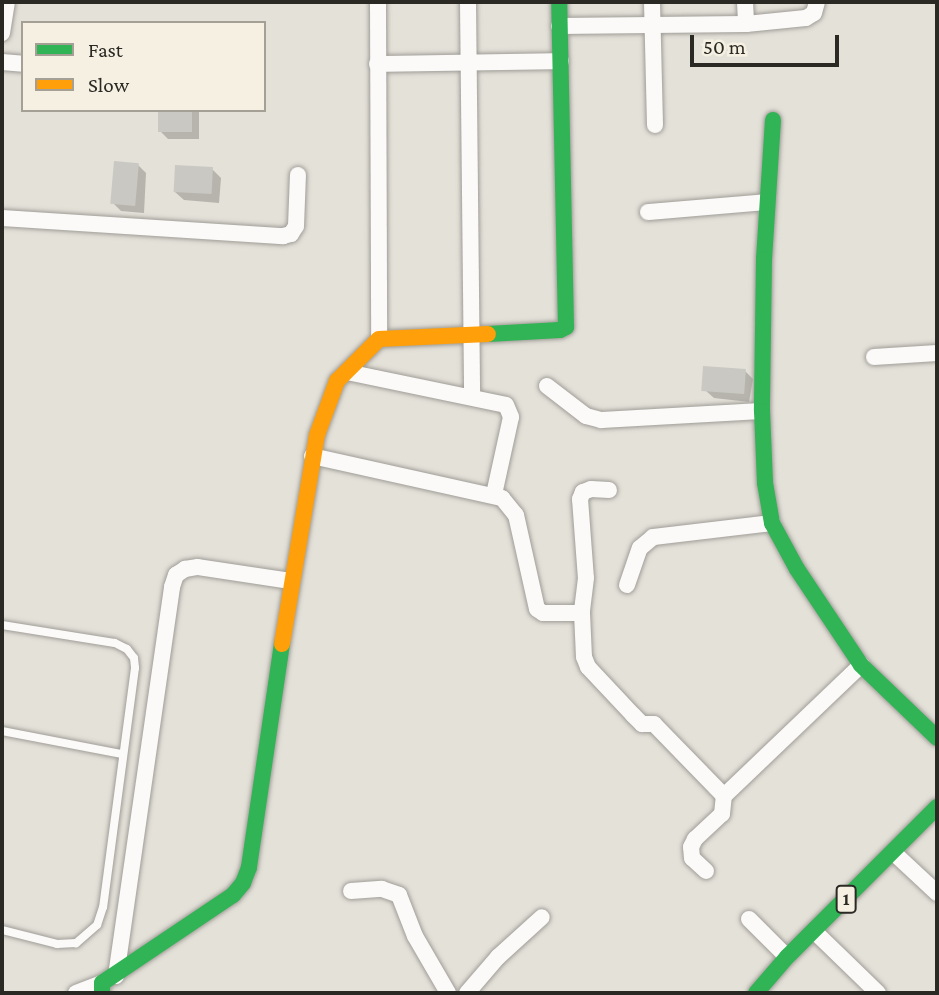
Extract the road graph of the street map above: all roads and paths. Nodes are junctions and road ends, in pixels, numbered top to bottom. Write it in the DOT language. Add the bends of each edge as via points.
graph roads {
  1 [pos="7,2"];
  2 [pos="378,2"];
  3 [pos="468,2"];
  4 [pos="559,2"];
  5 [pos="652,2"];
  6 [pos="745,2"];
  7 [pos="817,2"];
  8 [pos="746,24"];
  9 [pos="559,26"];
  10 [pos="651,26"];
  11 [pos="2,33"];
  12 [pos="561,61"];
  13 [pos="2,62"];
  14 [pos="21,64"];
  15 [pos="377,64"];
  16 [pos="467,65"];
  17 [pos="773,120"];
  18 [pos="655,125"];
  19 [pos="298,175"];
  20 [pos="767,202"];
  21 [pos="648,212"];
  22 [pos="2,218"];
  23 [pos="472,332"];
  24 [pos="379,339"];
  25 [pos="937,353"];
  26 [pos="874,357"];
  27 [pos="347,372"];
  28 [pos="547,386"];
  29 [pos="472,397"];
  30 [pos="761,411"];
  31 [pos="312,456"];
  32 [pos="609,490"];
  33 [pos="494,494"];
  34 [pos="772,523"];
  35 [pos="291,581"];
  36 [pos="627,585"];
  37 [pos="582,613"];
  38 [pos="2,625"];
  39 [pos="861,665"];
  40 [pos="2,732"];
  41 [pos="937,738"];
  42 [pos="121,754"];
  43 [pos="724,796"];
  44 [pos="937,807"];
  45 [pos="893,852"];
  46 [pos="706,871"];
  47 [pos="351,891"];
  48 [pos="937,893"];
  49 [pos="542,917"];
  50 [pos="749,919"];
  51 [pos="2,930"];
  52 [pos="814,931"];
  53 [pos="787,957"];
  54 [pos="107,984"];
  55 [pos="76,993"];
  56 [pos="448,993"];
  57 [pos="467,993"];
  58 [pos="756,993"];
  59 [pos="878,993"];
  1 -- 11 [label="street"];
  2 -- 15 [label="street"];
  3 -- 16 [label="street"];
  4 -- 9 [label="main road"];
  5 -- 10 [label="street"];
  6 -- 8 [label="street"];
  7 -- 8 [label="street" via="814,13 806,18"];
  8 -- 10 [label="street"];
  9 -- 10 [label="street"];
  9 -- 12 [label="main road"];
  10 -- 18 [label="street"];
  12 -- 16 [label="street"];
  12 -- 23 [label="main road" via="566,327"];
  13 -- 14 [label="street"];
  15 -- 16 [label="street"];
  15 -- 24 [label="street"];
  16 -- 23 [label="street"];
  17 -- 20 [label="main road"];
  19 -- 22 [label="street" via="296,226 283,236"];
  20 -- 21 [label="street"];
  20 -- 30 [label="main road"];
  23 -- 24 [label="main road"];
  23 -- 29 [label="street"];
  24 -- 27 [label="main road"];
  25 -- 26 [label="street"];
  27 -- 29 [label="street"];
  27 -- 31 [label="main road" via="328,399"];
  28 -- 30 [label="street" via="586,416 601,420"];
  29 -- 33 [label="street" via="510,410"];
  30 -- 34 [label="main road"];
  31 -- 33 [label="street"];
  31 -- 35 [label="main road"];
  32 -- 37 [label="street" via="591,489 580,499 586,578"];
  33 -- 37 [label="street" via="516,514 537,609"];
  34 -- 36 [label="street" via="653,537 640,548"];
  34 -- 39 [label="main road"];
  35 -- 54 [label="main road" via="243,883 233,895"];
  35 -- 54 [label="street" via="198,567 176,575"];
  37 -- 43 [label="street" via="582,646 589,667 642,724 654,724"];
  38 -- 42 [label="lane" via="102,639 128,649 135,668"];
  39 -- 41 [label="main road"];
  39 -- 43 [label="street"];
  40 -- 42 [label="lane"];
  42 -- 51 [label="lane" via="97,925 76,943 57,944"];
  43 -- 46 [label="street" via="722,814 691,847 692,858"];
  44 -- 45 [label="main road, 1"];
  45 -- 48 [label="street"];
  45 -- 52 [label="main road, 1"];
  47 -- 56 [label="street" via="382,888 398,895"];
  49 -- 57 [label="street"];
  50 -- 53 [label="street"];
  52 -- 53 [label="main road, 1"];
  52 -- 59 [label="street"];
  53 -- 58 [label="main road, 1"];
  54 -- 55 [label="street"];
}
